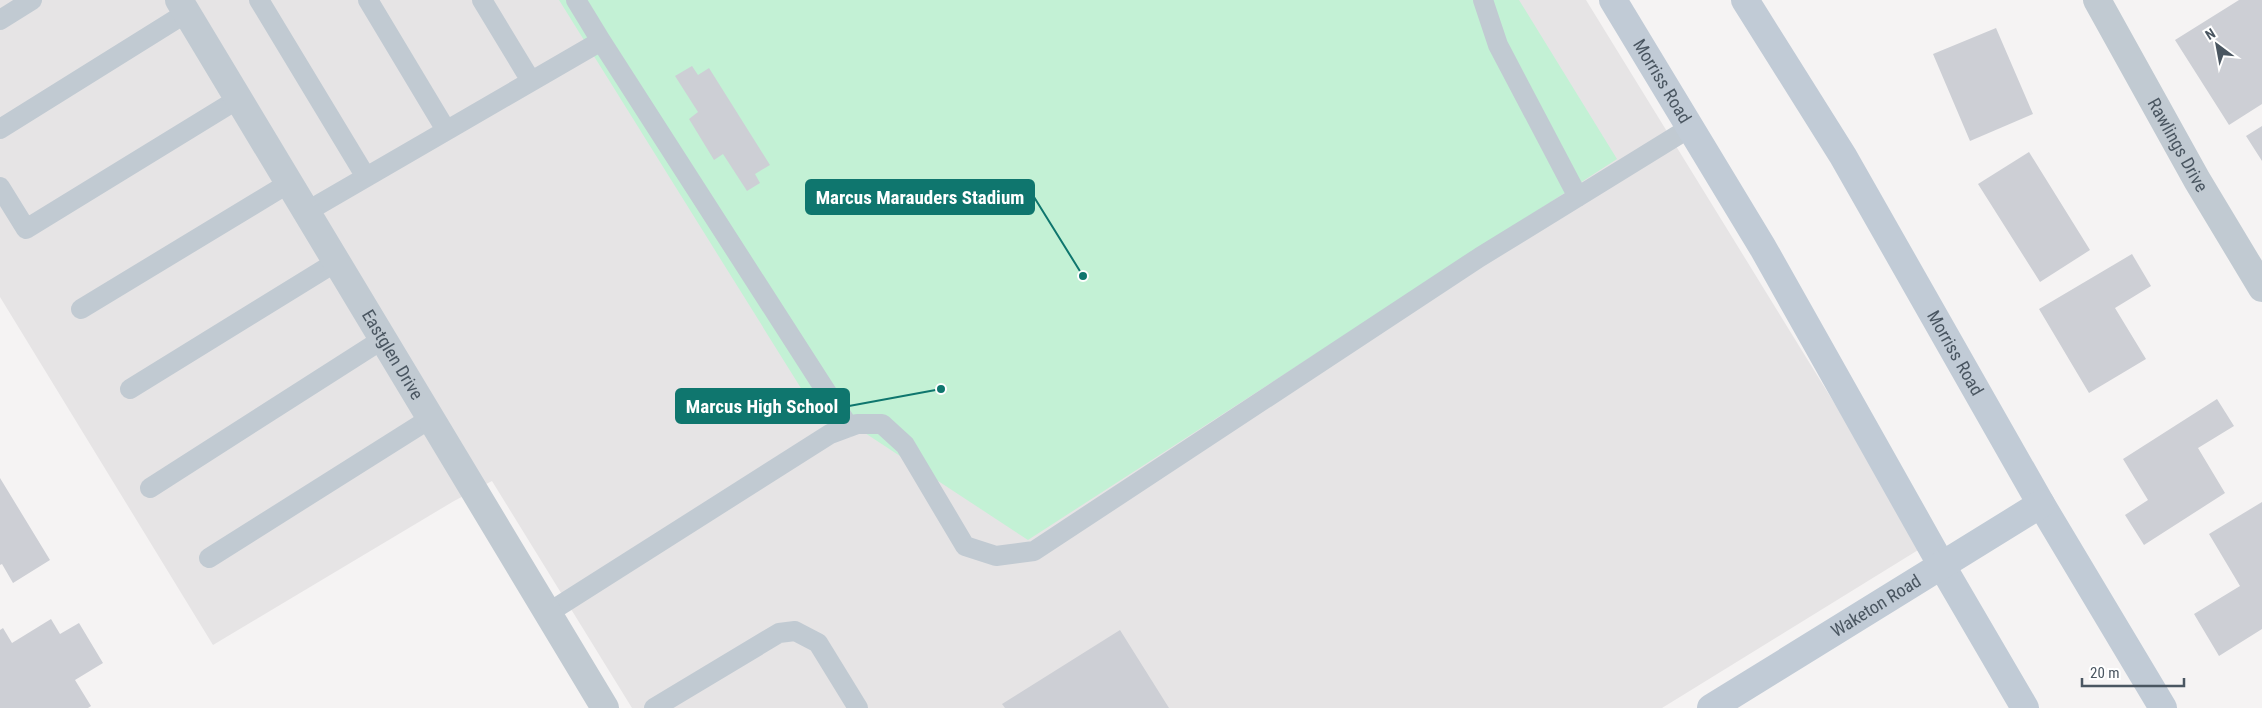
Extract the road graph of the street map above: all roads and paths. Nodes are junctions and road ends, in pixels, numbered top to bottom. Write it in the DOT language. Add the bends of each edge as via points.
graph roads {
  1 [pos="32,0"];
  2 [pos="259,0"];
  3 [pos="368,0"];
  4 [pos="482,0"];
  5 [pos="576,0"];
  6 [pos="1483,0"];
  7 [pos="1613,0"];
  8 [pos="1745,0"];
  9 [pos="2096,0"];
  10 [pos="183,6"];
  11 [pos="0,20"];
  12 [pos="601,41"];
  13 [pos="531,81"];
  14 [pos="238,98"];
  15 [pos="1691,127"];
  16 [pos="0,129"];
  17 [pos="446,130"];
  18 [pos="366,177"];
  19 [pos="289,183"];
  20 [pos="0,187"];
  21 [pos="1578,197"];
  22 [pos="306,212"];
  23 [pos="336,262"];
  24 [pos="2262,288"];
  25 [pos="81,309"];
  26 [pos="383,339"];
  27 [pos="130,388"];
  28 [pos="431,418"];
  29 [pos="850,427"];
  30 [pos="150,488"];
  31 [pos="2042,504"];
  32 [pos="210,558"];
  33 [pos="1942,566"];
  34 [pos="548,613"];
  35 [pos="854,706"];
  36 [pos="605,708"];
  37 [pos="654,708"];
  38 [pos="1711,708"];
  39 [pos="2025,708"];
  40 [pos="2163,708"];
  1 -- 11 [label="lane"];
  2 -- 18 [label="lane"];
  3 -- 17 [label="lane"];
  4 -- 13 [label="lane"];
  5 -- 12 [label="lane"];
  6 -- 21 [label="lane" via="1498,45"];
  7 -- 15 [label="main road, Morriss Road"];
  8 -- 31 [label="main road, Morriss Road" via="1843,156"];
  9 -- 24 [label="street, Rawlings Drive"];
  10 -- 14 [label="street, Eastglen Drive"];
  10 -- 16 [label="lane"];
  12 -- 13 [label="lane"];
  12 -- 29 [label="lane"];
  13 -- 17 [label="lane"];
  14 -- 19 [label="street, Eastglen Drive"];
  14 -- 20 [label="lane" via="26,229"];
  15 -- 21 [label="lane"];
  15 -- 33 [label="main road, Morriss Road"];
  17 -- 18 [label="lane"];
  18 -- 22 [label="lane"];
  19 -- 22 [label="street, Eastglen Drive"];
  19 -- 25 [label="lane"];
  21 -- 29 [label="lane" via="1480,257 1034,551 996,556 965,546 905,445 882,424"];
  22 -- 23 [label="street, Eastglen Drive"];
  23 -- 26 [label="street, Eastglen Drive"];
  23 -- 27 [label="lane"];
  26 -- 28 [label="street, Eastglen Drive"];
  26 -- 30 [label="lane"];
  28 -- 32 [label="lane"];
  28 -- 34 [label="street, Eastglen Drive"];
  29 -- 34 [label="lane" via="830,434"];
  31 -- 33 [label="main road, Waketon Road"];
  31 -- 40 [label="main road, Morriss Road"];
  33 -- 38 [label="main road, Waketon Road"];
  33 -- 39 [label="main road, Morriss Road"];
  34 -- 36 [label="street, Eastglen Drive"];
  35 -- 37 [label="lane" via="818,643 795,631 778,633"];
}
